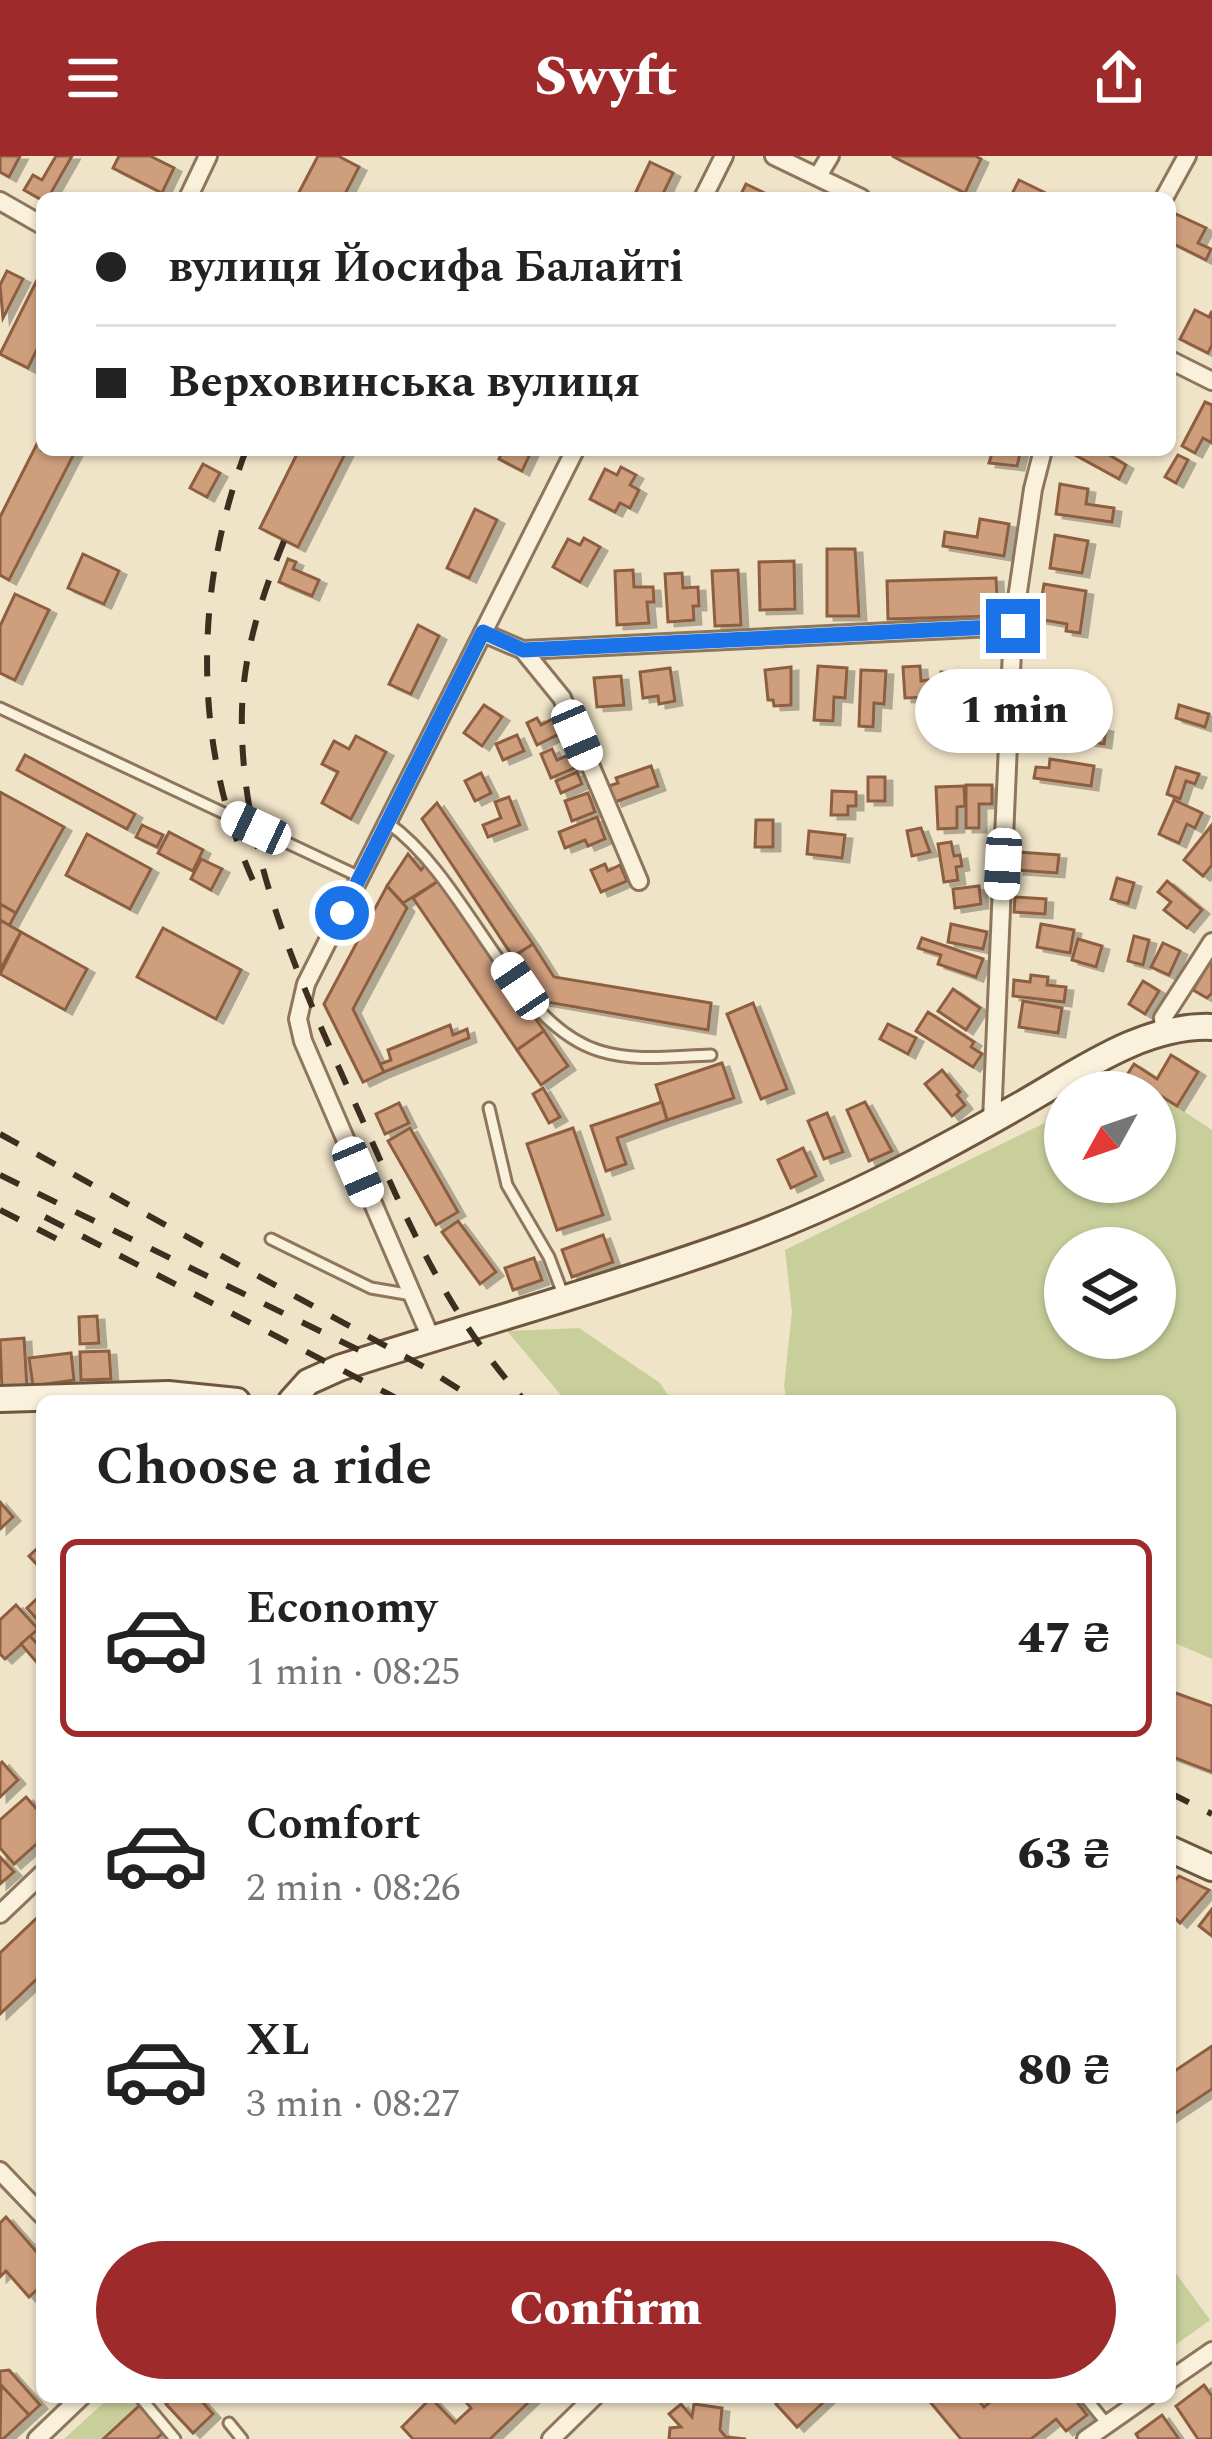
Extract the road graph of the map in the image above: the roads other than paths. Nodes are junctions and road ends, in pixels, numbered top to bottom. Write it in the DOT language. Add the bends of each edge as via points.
graph roads {
  1 [pos="208,156"];
  2 [pos="724,156"];
  3 [pos="774,156"];
  4 [pos="830,156"];
  5 [pos="1187,156"];
  6 [pos="818,176"];
  7 [pos="191,192"];
  8 [pos="706,192"];
  9 [pos="849,192"];
  10 [pos="1167,192"];
  11 [pos="0,201"];
  12 [pos="36,222"];
  13 [pos="1176,363"];
  14 [pos="1212,381"];
  15 [pos="572,456"];
  16 [pos="1042,456"];
  17 [pos="1013,626"];
  18 [pos="483,632"];
  19 [pos="523,650"];
  20 [pos="0,708"];
  21 [pos="388,824"];
  22 [pos="360,877"];
  23 [pos="639,881"];
  24 [pos="1212,942"];
  25 [pos="1212,1027"];
  26 [pos="1163,1032"];
  27 [pos="711,1055"];
  28 [pos="489,1108"];
  29 [pos="992,1121"];
  30 [pos="271,1239"];
  31 [pos="412,1295"];
  32 [pos="564,1298"];
  33 [pos="431,1338"];
  34 [pos="134,1395"];
  35 [pos="178,1395"];
  36 [pos="296,1395"];
  37 [pos="36,1398"];
  38 [pos="0,1399"];
  39 [pos="1176,1852"];
  40 [pos="1212,1868"];
  41 [pos="36,1880"];
  42 [pos="0,1914"];
  43 [pos="1,2173"];
  44 [pos="36,2209"];
  45 [pos="1212,2351"];
  46 [pos="1176,2376"];
  47 [pos="75,2403"];
  48 [pos="145,2403"];
  49 [pos="588,2403"];
  50 [pos="1090,2403"];
  51 [pos="1137,2403"];
  52 [pos="229,2423"];
  53 [pos="1107,2424"];
  54 [pos="37,2439"];
  55 [pos="175,2439"];
  56 [pos="242,2439"];
  57 [pos="551,2439"];
  58 [pos="1086,2439"];
  1 -- 7 [label="street"];
  2 -- 8 [label="street"];
  3 -- 6 [label="street"];
  4 -- 6 [label="street"];
  5 -- 10 [label="street"];
  6 -- 9 [label="street"];
  11 -- 12 [label="street"];
  13 -- 14 [label="street"];
  15 -- 18 [label="street"];
  16 -- 17 [label="street"];
  17 -- 19 [label="street"];
  17 -- 29 [label="street"];
  18 -- 19 [label="street"];
  18 -- 21 [label="street"];
  19 -- 23 [label="street" via="562,698"];
  20 -- 22 [label="lane"];
  21 -- 22 [label="street"];
  21 -- 27 [label="lane" via="440,873 537,1011 562,1033 628,1057"];
  22 -- 31 [label="street" via="306,984 298,1019"];
  24 -- 26 [label="street" via="1163,1018"];
  25 -- 26 [label="street"];
  26 -- 29 [label="street"];
  28 -- 32 [label="lane" via="507,1185"];
  29 -- 32 [label="street" via="806,1214"];
  30 -- 31 [label="lane" via="371,1288"];
  31 -- 33 [label="street"];
  32 -- 33 [label="street"];
  33 -- 36 [label="street" via="320,1375"];
  34 -- 35 [label="street"];
  37 -- 38 [label="street"];
  39 -- 40 [label="street"];
  41 -- 42 [label="street"];
  43 -- 44 [label="street"];
  45 -- 46 [label="street"];
  47 -- 54 [label="street"];
  48 -- 55 [label="lane"];
  49 -- 57 [label="street"];
  50 -- 53 [label="lane"];
  51 -- 53 [label="street"];
  52 -- 56 [label="lane"];
  53 -- 58 [label="street"];
}
